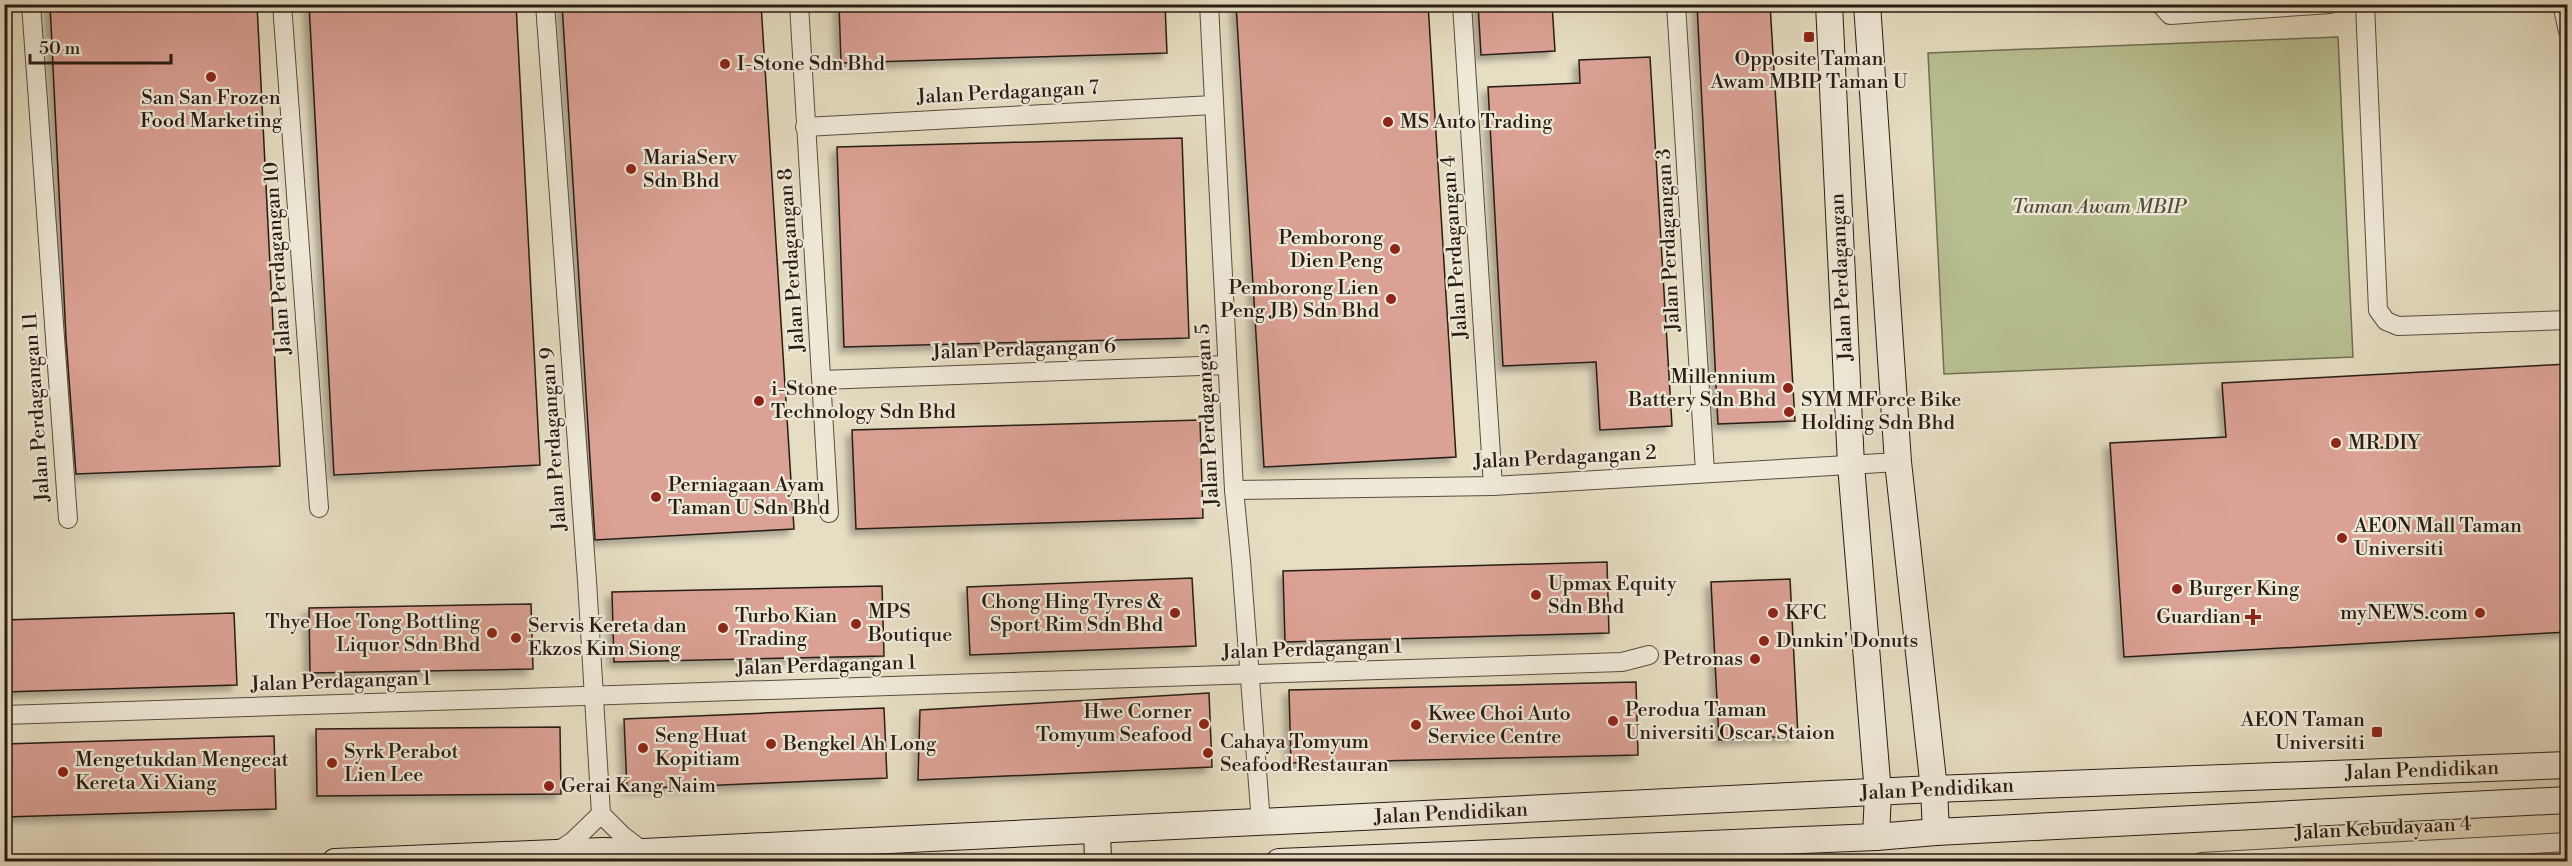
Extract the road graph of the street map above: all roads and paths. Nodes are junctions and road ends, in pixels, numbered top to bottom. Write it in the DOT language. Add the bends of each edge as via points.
graph roads {
  1 [pos="31,4"];
  2 [pos="282,4"];
  3 [pos="546,4"];
  4 [pos="799,4"];
  5 [pos="1209,4"];
  6 [pos="1462,4"];
  7 [pos="1676,4"];
  8 [pos="1829,4"];
  9 [pos="1867,4"];
  10 [pos="2160,4"];
  11 [pos="2330,4"];
  12 [pos="2365,4"];
  13 [pos="2562,4"];
  14 [pos="2568,31"];
  15 [pos="1213,105"];
  16 [pos="805,127"];
  17 [pos="2568,320"];
  18 [pos="1227,365"];
  19 [pos="822,380"];
  20 [pos="1898,462"];
  21 [pos="1851,465"];
  22 [pos="1705,472"];
  23 [pos="1493,486"];
  24 [pos="1233,490"];
  25 [pos="319,508"];
  26 [pos="829,513"];
  27 [pos="68,519"];
  28 [pos="1649,655"];
  29 [pos="1248,674"];
  30 [pos="593,696"];
  31 [pos="4,715"];
  32 [pos="1872,726"];
  33 [pos="1928,741"];
  34 [pos="2568,765"];
  35 [pos="1985,788"];
  36 [pos="1934,789"];
  37 [pos="1878,793"];
  38 [pos="1797,797"];
  39 [pos="2568,800"];
  40 [pos="601,814"];
  41 [pos="2235,816"];
  42 [pos="1261,823"];
  43 [pos="1096,830"];
  44 [pos="1936,832"];
  45 [pos="1876,837"];
  46 [pos="2568,842"];
  47 [pos="1626,847"];
  48 [pos="644,852"];
  49 [pos="555,853"];
  50 [pos="335,861"];
  51 [pos="1098,861"];
  52 [pos="1279,861"];
  53 [pos="2201,861"];
  1 -- 27 [label="street, Jalan Perdagangan 11"];
  2 -- 25 [label="street, Jalan Perdagangan 10"];
  3 -- 30 [label="street, Jalan Perdagangan 9"];
  4 -- 16 [label="street, Jalan Perdagangan 8"];
  5 -- 15 [label="street, Jalan Perdagangan 5"];
  6 -- 23 [label="street, Jalan Perdagangan 4"];
  7 -- 22 [label="street, Jalan Perdagangan 3"];
  8 -- 21 [label="main road, Jalan Perdagangan"];
  9 -- 20 [label="main road"];
  10 -- 11 [label="street" via="2170,15"];
  12 -- 17 [label="street" via="2378,310 2386,321 2398,326"];
  13 -- 14 [label="street"];
  15 -- 16 [label="street, Jalan Perdagangan 7"];
  15 -- 18 [label="street, Jalan Perdagangan 5"];
  16 -- 19 [label="street, Jalan Perdagangan 8"];
  18 -- 19 [label="street, Jalan Perdagangan 6"];
  18 -- 24 [label="street, Jalan Perdagangan 5"];
  19 -- 26 [label="street, Jalan Perdagangan 8"];
  20 -- 21 [label="street, Jalan Perdagangan 2"];
  20 -- 33 [label="main road"];
  21 -- 22 [label="street, Jalan Perdagangan 2"];
  21 -- 32 [label="main road, Jalan Perdagangan"];
  22 -- 23 [label="street, Jalan Perdagangan 2"];
  23 -- 24 [label="street, Jalan Perdagangan 2"];
  24 -- 29 [label="street, Jalan Perdagangan 5"];
  28 -- 29 [label="street, Jalan Perdagangan 1" via="1622,662"];
  29 -- 30 [label="street, Jalan Perdagangan 1"];
  29 -- 42 [label="street, Jalan Perdagangan 5"];
  30 -- 31 [label="street, Jalan Perdagangan 1"];
  30 -- 40 [label="street, Jalan Perdagangan 9"];
  32 -- 37 [label="main road, Jalan Perdagangan"];
  32 -- 38 [label="main road" via="1869,764 1864,776 1853,783"];
  33 -- 35 [label="main road" via="1953,772"];
  33 -- 36 [label="main road"];
  34 -- 35 [label="main road, Jalan Pendidikan"];
  35 -- 36 [label="main road, Jalan Pendidikan"];
  36 -- 37 [label="main road, Jalan Pendidikan"];
  36 -- 44 [label="main road"];
  37 -- 38 [label="main road, Jalan Pendidikan"];
  37 -- 45 [label="main road, Jalan Perdagangan"];
  38 -- 42 [label="main road, Jalan Pendidikan"];
  39 -- 41 [label="main road, Jalan Pendidikan"];
  40 -- 48 [label="street"];
  40 -- 49 [label="street"];
  41 -- 44 [label="main road, Jalan Pendidikan"];
  41 -- 47 [label="main road, Jalan Pendidikan" via="2117,835 1793,855"];
  42 -- 43 [label="main road, Jalan Pendidikan"];
  43 -- 48 [label="main road, Jalan Pendidikan"];
  43 -- 51 [label="main road"];
  44 -- 45 [label="main road, Jalan Pendidikan"];
  45 -- 47 [label="main road, Jalan Pendidikan"];
  46 -- 53 [label="street, Jalan Kebudayaan 4"];
  47 -- 52 [label="main road, Jalan Pendidikan"];
  48 -- 49 [label="main road, Jalan Pendidikan"];
  49 -- 50 [label="main road, Jalan Pendidikan"];
}
